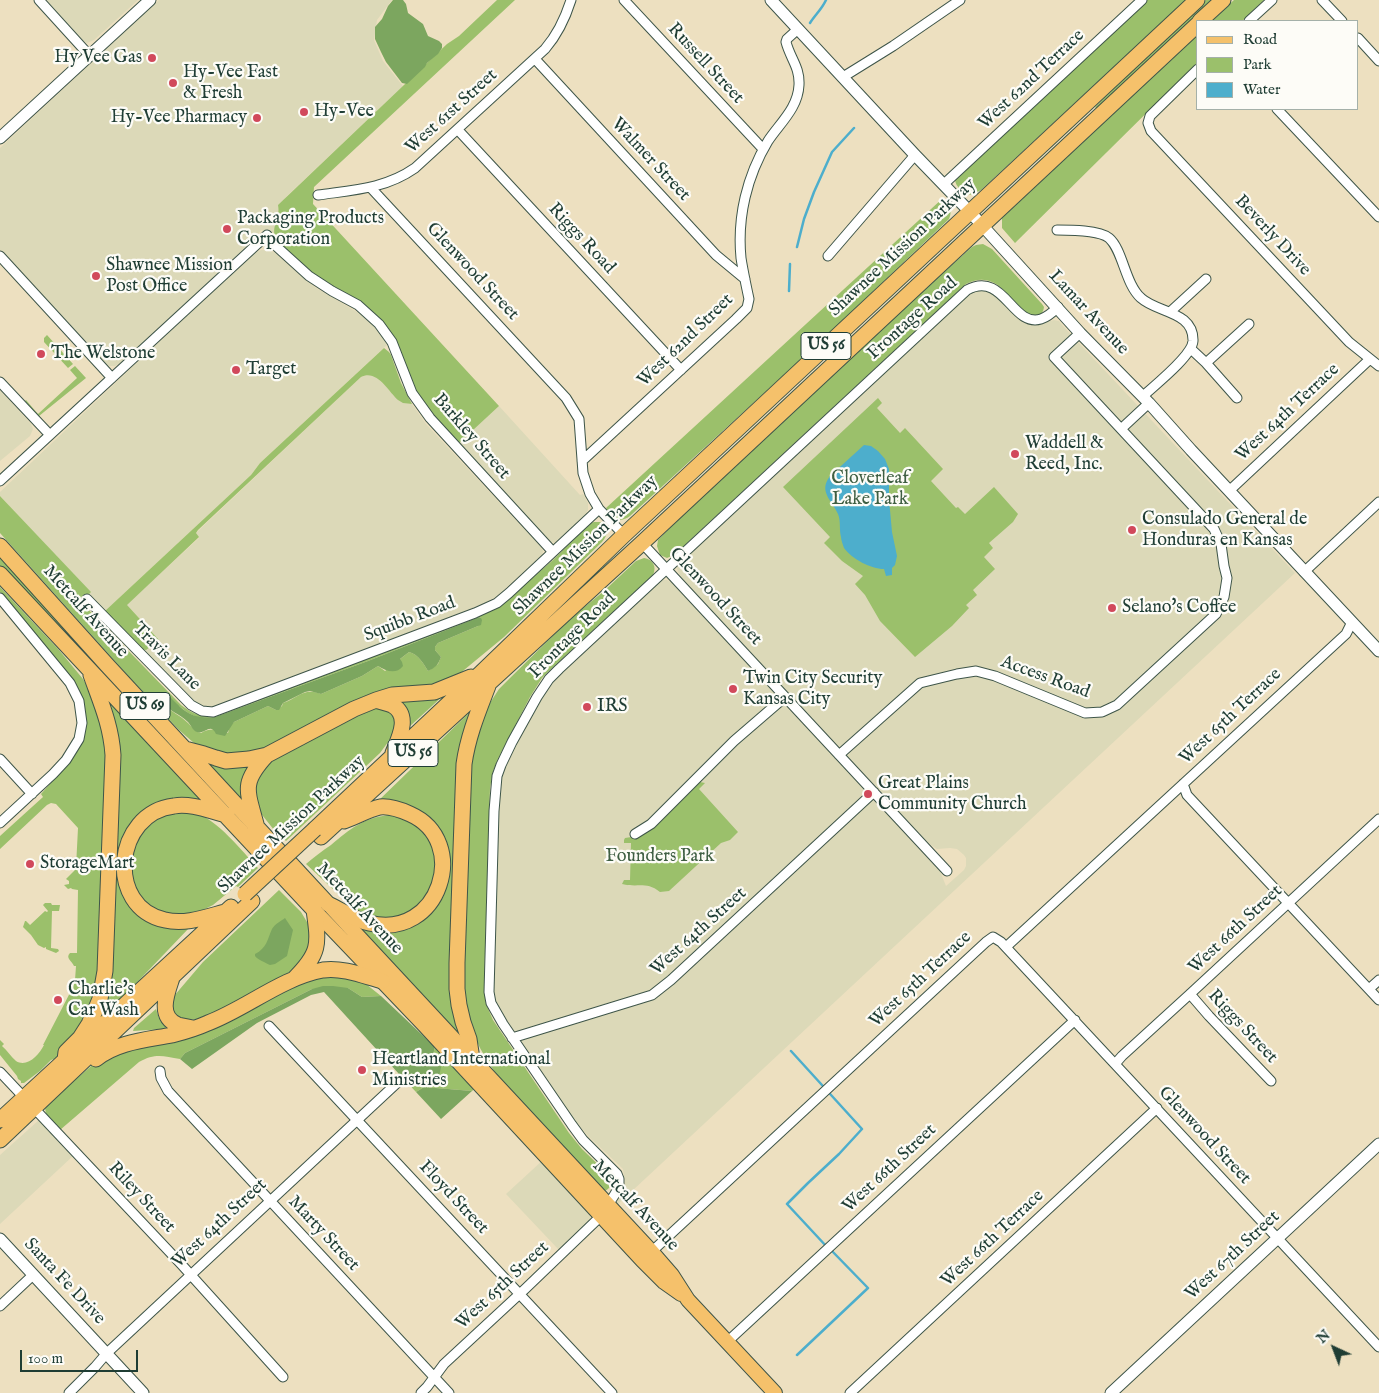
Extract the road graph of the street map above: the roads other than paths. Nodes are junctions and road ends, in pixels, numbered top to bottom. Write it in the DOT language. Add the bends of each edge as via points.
graph roads {
  1 [pos="38,0"];
  2 [pos="150,0"];
  3 [pos="571,0"];
  4 [pos="624,0"];
  5 [pos="771,0"];
  6 [pos="960,0"];
  7 [pos="1142,0"];
  8 [pos="1198,0"];
  9 [pos="1223,0"];
  10 [pos="1272,0"];
  11 [pos="1322,0"];
  12 [pos="1201,20"];
  13 [pos="1250,20"];
  14 [pos="1341,20"];
  15 [pos="1196,25"];
  16 [pos="798,29"];
  17 [pos="1359,39"];
  18 [pos="89,55"];
  19 [pos="534,59"];
  20 [pos="1379,61"];
  21 [pos="1196,71"];
  22 [pos="843,77"];
  23 [pos="1279,110"];
  24 [pos="458,130"];
  25 [pos="0,138"];
  26 [pos="763,149"];
  27 [pos="915,155"];
  28 [pos="944,184"];
  29 [pos="371,188"];
  30 [pos="318,195"];
  31 [pos="970,212"];
  32 [pos="1379,217"];
  33 [pos="982,225"];
  34 [pos="1057,230"];
  35 [pos="0,256"];
  36 [pos="828,256"];
  37 [pos="745,279"];
  38 [pos="1206,279"];
  39 [pos="1058,308"];
  40 [pos="1170,312"];
  41 [pos="1249,324"];
  42 [pos="1080,333"];
  43 [pos="1191,349"];
  44 [pos="1370,359"];
  45 [pos="1206,364"];
  46 [pos="1379,366"];
  47 [pos="681,370"];
  48 [pos="112,378"];
  49 [pos="0,382"];
  50 [pos="1237,398"];
  51 [pos="1146,400"];
  52 [pos="1121,429"];
  53 [pos="50,435"];
  54 [pos="582,461"];
  55 [pos="0,481"];
  56 [pos="1229,491"];
  57 [pos="1379,502"];
  58 [pos="599,510"];
  59 [pos="645,515"];
  60 [pos="624,535"];
  61 [pos="642,543"];
  62 [pos="0,546"];
  63 [pos="554,552"];
  64 [pos="620,564"];
  65 [pos="666,568"];
  66 [pos="1304,572"];
  67 [pos="0,574"];
  68 [pos="0,598"];
  69 [pos="86,599"];
  70 [pos="1352,622"];
  71 [pos="1379,651"];
  72 [pos="89,668"];
  73 [pos="485,678"];
  74 [pos="262,694"];
  75 [pos="785,697"];
  76 [pos="376,700"];
  77 [pos="184,749"];
  78 [pos="267,755"];
  79 [pos="840,755"];
  80 [pos="392,757"];
  81 [pos="0,759"];
  82 [pos="1183,784"];
  83 [pos="874,792"];
  84 [pos="32,794"];
  85 [pos="226,815"];
  86 [pos="1379,819"];
  87 [pos="0,823"];
  88 [pos="336,824"];
  89 [pos="258,828"];
  90 [pos="318,833"];
  91 [pos="635,834"];
  92 [pos="947,870"];
  93 [pos="248,898"];
  94 [pos="1288,903"];
  95 [pos="321,907"];
  96 [pos="226,912"];
  97 [pos="1006,948"];
  98 [pos="172,977"];
  99 [pos="294,979"];
  100 [pos="1379,980"];
  101 [pos="382,981"];
  102 [pos="1369,989"];
  103 [pos="1190,994"];
  104 [pos="1379,1000"];
  105 [pos="1075,1020"];
  106 [pos="269,1026"];
  107 [pos="194,1028"];
  108 [pos="512,1038"];
  109 [pos="472,1059"];
  110 [pos="1115,1064"];
  111 [pos="69,1066"];
  112 [pos="160,1071"];
  113 [pos="0,1072"];
  114 [pos="1270,1081"];
  115 [pos="397,1082"];
  116 [pos="24,1098"];
  117 [pos="1157,1108"];
  118 [pos="34,1109"];
  119 [pos="357,1119"];
  120 [pos="0,1120"];
  121 [pos="0,1140"];
  122 [pos="1379,1144"];
  123 [pos="270,1200"];
  124 [pos="604,1210"];
  125 [pos="0,1239"];
  126 [pos="1277,1239"];
  127 [pos="647,1256"];
  128 [pos="33,1275"];
  129 [pos="190,1275"];
  130 [pos="520,1294"];
  131 [pos="0,1306"];
  132 [pos="727,1342"];
  133 [pos="1379,1347"];
  134 [pos="107,1353"];
  135 [pos="283,1377"];
  136 [pos="434,1377"];
  137 [pos="68,1393"];
  138 [pos="143,1393"];
  139 [pos="421,1393"];
  140 [pos="449,1393"];
  141 [pos="612,1393"];
  142 [pos="775,1393"];
  143 [pos="850,1393"];
  144 [pos="1111,1393"];
  1 -- 18 [label="street"];
  2 -- 18 [label="street"];
  3 -- 19 [label="street, West 61st Street" via="557,33"];
  4 -- 26 [label="street, Russell Street"];
  5 -- 16 [label="street, Lamar Avenue"];
  6 -- 22 [label="street"];
  7 -- 28 [label="street, West 62nd Terrace"];
  8 -- 31 [label="highway, Shawnee Mission Parkway / US 56"];
  9 -- 12 [label="highway, Shawnee Mission Parkway / US 56"];
  10 -- 13 [label="street"];
  11 -- 14 [label="street"];
  15 -- 33 [label="highway, Shawnee Mission Parkway / US 56"];
  16 -- 22 [label="street, Lamar Avenue"];
  16 -- 26 [label="street, West 62nd Street" via="786,42 799,76 797,98"];
  17 -- 20 [label="street"];
  18 -- 25 [label="street"];
  19 -- 24 [label="street, West 61st Street"];
  19 -- 37 [label="street, Walmer Street" via="716,255"];
  21 -- 44 [label="street, Beverly Drive" via="1150,116 1148,123 1152,131 1350,342"];
  22 -- 27 [label="street, Lamar Avenue"];
  23 -- 32 [label="street"];
  24 -- 29 [label="street, West 61st Street" via="411,171 387,184"];
  24 -- 47 [label="street, Riggs Road"];
  26 -- 37 [label="street, West 62nd Street" via="750,179 742,212 741,250"];
  27 -- 28 [label="street, Lamar Avenue"];
  27 -- 36 [label="street"];
  28 -- 31 [label="street, Lamar Avenue"];
  29 -- 30 [label="street, West 61st Street"];
  29 -- 54 [label="street, Glenwood Street" via="566,398 579,419"];
  31 -- 33 [label="street, Lamar Avenue"];
  31 -- 59 [label="highway, Shawnee Mission Parkway / US 56"];
  33 -- 39 [label="street, Lamar Avenue"];
  33 -- 61 [label="highway, Shawnee Mission Parkway / US 56"];
  34 -- 40 [label="street" via="1093,232 1109,238 1139,297 1148,305"];
  35 -- 48 [label="street"];
  37 -- 47 [label="street, West 62nd Street" via="749,301 746,308"];
  38 -- 40 [label="street"];
  39 -- 42 [label="street, Lamar Avenue"];
  39 -- 65 [label="street, Frontage Road" via="1044,318 1029,319 992,288 981,285 967,290"];
  40 -- 43 [label="street" via="1187,324 1192,333"];
  41 -- 45 [label="street"];
  42 -- 51 [label="street, Lamar Avenue"];
  42 -- 52 [label="street, Access Road" via="1054,358"];
  43 -- 45 [label="street"];
  43 -- 51 [label="street"];
  44 -- 46 [label="street, Beverly Drive"];
  44 -- 56 [label="street, West 64th Terrace"];
  45 -- 50 [label="street"];
  47 -- 54 [label="street, West 62nd Street"];
  48 -- 53 [label="street"];
  48 -- 63 [label="street, Barkley Street" via="267,236 309,276 358,305 379,324 392,342 412,393 430,418"];
  49 -- 53 [label="street"];
  51 -- 52 [label="street"];
  51 -- 56 [label="street, Lamar Avenue"];
  52 -- 79 [label="street, Access Road" via="1214,529 1221,544 1227,578 1224,597 1216,614 1117,705 1102,712 1085,713 976,671 957,674 920,683"];
  53 -- 55 [label="street"];
  54 -- 58 [label="street, Glenwood Street" via="585,479"];
  56 -- 66 [label="street, Lamar Avenue"];
  57 -- 66 [label="street"];
  58 -- 60 [label="street, Glenwood Street"];
  58 -- 63 [label="street"];
  59 -- 60 [label="highway, Shawnee Mission Parkway / US 56"];
  59 -- 61 [label="highway" via="640,534"];
  60 -- 64 [label="highway"];
  60 -- 73 [label="highway, Shawnee Mission Parkway / US 56"];
  61 -- 64 [label="highway, Shawnee Mission Parkway / US 56"];
  61 -- 65 [label="street, Glenwood Street"];
  62 -- 77 [label="highway, Metcalf Avenue / US 69"];
  63 -- 74 [label="street, Squibb Road" via="494,605"];
  64 -- 73 [label="highway, Shawnee Mission Parkway / US 56"];
  65 -- 75 [label="street, Glenwood Street"];
  65 -- 108 [label="street, Frontage Road" via="549,679 512,742 497,776 489,992 491,1003"];
  66 -- 70 [label="street, Lamar Avenue"];
  67 -- 72 [label="highway, Metcalf Avenue / US 69"];
  68 -- 84 [label="street" via="70,683 82,715 75,747"];
  69 -- 74 [label="street, Travis Lane" via="196,709 216,711"];
  70 -- 71 [label="street, Lamar Avenue"];
  70 -- 82 [label="street, West 65th Terrace" via="1346,634"];
  72 -- 85 [label="highway, Metcalf Avenue"];
  72 -- 111 [label="highway, US 69" via="111,732 113,755 105,971 100,999 89,1024 66,1052"];
  73 -- 76 [label="highway" via="434,692 400,694"];
  73 -- 80 [label="highway, Shawnee Mission Parkway / US 56"];
  73 -- 88 [label="highway, Shawnee Mission Parkway / US 56"];
  73 -- 109 [label="highway" via="464,764 457,963 462,1022"];
  75 -- 79 [label="street, Glenwood Street"];
  75 -- 91 [label="street" via="734,741 651,824"];
  76 -- 78 [label="highway"];
  76 -- 80 [label="highway" via="396,708 402,716 402,728"];
  77 -- 78 [label="highway" via="226,761"];
  77 -- 89 [label="highway, Metcalf Avenue / US 69"];
  78 -- 89 [label="highway" via="252,773 248,788"];
  79 -- 83 [label="street, Glenwood Street"];
  80 -- 90 [label="highway, Shawnee Mission Parkway / US 56"];
  81 -- 84 [label="street"];
  82 -- 94 [label="street" via="1186,794"];
  82 -- 97 [label="street, West 65th Terrace"];
  83 -- 92 [label="street, Glenwood Street"];
  83 -- 108 [label="street, West 64th Street" via="652,995"];
  84 -- 87 [label="street"];
  85 -- 95 [label="highway, Metcalf Avenue"];
  85 -- 96 [label="highway" via="175,805 157,811 131,835 124,867 133,897 155,917 175,922"];
  86 -- 94 [label="street, West 66th Street"];
  88 -- 90 [label="highway, Shawnee Mission Parkway / US 56"];
  88 -- 95 [label="highway, US 69" via="380,808 393,808 414,816 434,836 442,855 443,872 433,900 420,914 405,922 388,925 370,923"];
  89 -- 95 [label="highway, Metcalf Avenue / US 69"];
  90 -- 93 [label="highway, Shawnee Mission Parkway / US 56"];
  93 -- 96 [label="highway, Shawnee Mission Parkway / US 56"];
  93 -- 98 [label="highway, Shawnee Mission Parkway / US 56"];
  94 -- 102 [label="street"];
  94 -- 103 [label="street, West 66th Street"];
  95 -- 99 [label="highway" via="316,949 307,966"];
  95 -- 101 [label="main road, Metcalf Avenue"];
  95 -- 109 [label="main road, Metcalf Avenue"];
  96 -- 111 [label="highway, Shawnee Mission Parkway / US 56"];
  97 -- 105 [label="street, Glenwood Street"];
  97 -- 127 [label="street, West 65th Terrace" via="993,938 986,942"];
  98 -- 107 [label="highway" via="165,1000 166,1014 177,1024"];
  98 -- 111 [label="highway, Shawnee Mission Parkway / US 56"];
  99 -- 101 [label="highway" via="330,969"];
  99 -- 107 [label="highway"];
  100 -- 102 [label="street"];
  101 -- 124 [label="main road, Metcalf Avenue"];
  102 -- 104 [label="street"];
  103 -- 110 [label="street, West 66th Street"];
  103 -- 114 [label="street, Riggs Street"];
  105 -- 110 [label="street, Glenwood Street"];
  105 -- 132 [label="street, West 66th Street"];
  106 -- 119 [label="street, Floyd Street"];
  107 -- 111 [label="highway" via="114,1048 86,1067"];
  108 -- 124 [label="street, Frontage Road" via="572,1125 617,1174 618,1186"];
  109 -- 124 [label="main road, Metcalf Avenue"];
  110 -- 117 [label="street, Glenwood Street"];
  111 -- 116 [label="highway, Shawnee Mission Parkway / US 56"];
  111 -- 118 [label="highway, Shawnee Mission Parkway / US 56"];
  112 -- 123 [label="street, Marty Street" via="168,1091"];
  113 -- 116 [label="street, Riley Street"];
  115 -- 119 [label="street, West 64th Street"];
  116 -- 118 [label="street, Riley Street"];
  116 -- 120 [label="highway, Shawnee Mission Parkway / US 56"];
  117 -- 126 [label="street, Glenwood Street"];
  117 -- 143 [label="street, West 66th Terrace"];
  118 -- 121 [label="highway, Shawnee Mission Parkway / US 56"];
  118 -- 129 [label="street, Riley Street"];
  119 -- 123 [label="street, West 64th Street"];
  119 -- 130 [label="street, Floyd Street"];
  122 -- 126 [label="street, West 67th Street"];
  123 -- 129 [label="street, West 64th Street"];
  123 -- 136 [label="street, Marty Street"];
  124 -- 127 [label="main road, Metcalf Avenue"];
  124 -- 130 [label="street, West 65th Street"];
  125 -- 128 [label="street, Santa Fe Drive"];
  126 -- 133 [label="street, Glenwood Street"];
  126 -- 144 [label="street, West 67th Street"];
  127 -- 132 [label="main road, Metcalf Avenue" via="672,1275 688,1300"];
  128 -- 131 [label="street"];
  128 -- 134 [label="street, Santa Fe Drive"];
  129 -- 134 [label="street, West 64th Street"];
  129 -- 135 [label="street, Riley Street"];
  130 -- 136 [label="street, West 65th Street"];
  130 -- 141 [label="street, Floyd Street"];
  132 -- 142 [label="main road, Metcalf Avenue"];
  134 -- 137 [label="street, West 64th Street"];
  134 -- 138 [label="street, Santa Fe Drive"];
  136 -- 139 [label="street, West 65th Street"];
  136 -- 140 [label="street, Marty Street"];
}
